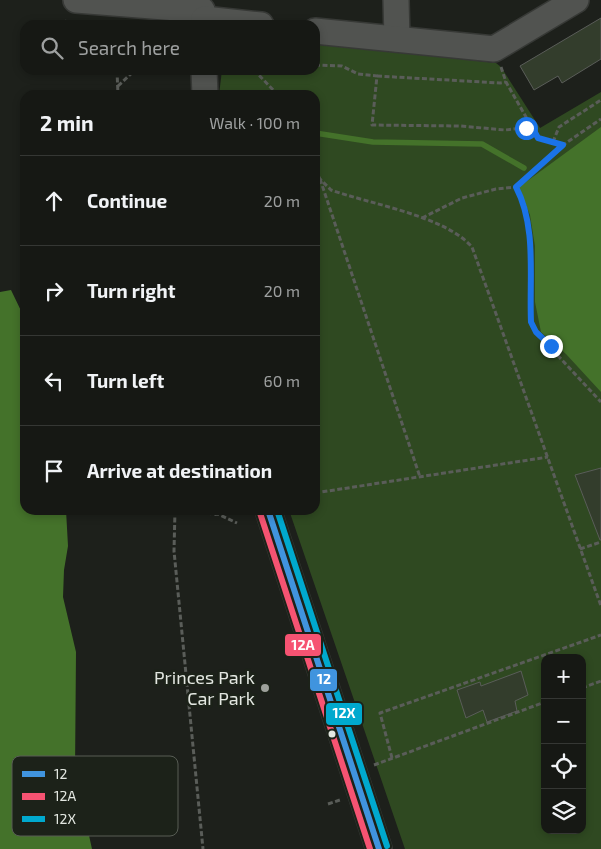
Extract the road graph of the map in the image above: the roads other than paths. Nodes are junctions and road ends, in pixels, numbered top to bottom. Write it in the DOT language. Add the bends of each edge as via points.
graph roads {
  1 [pos="76,0"];
  2 [pos="396,0"];
  3 [pos="576,0"];
  4 [pos="203,14"];
  5 [pos="235,20"];
  6 [pos="320,31"];
  7 [pos="397,39"];
  8 [pos="204,75"];
  9 [pos="205,90"];
  10 [pos="270,515"];
  11 [pos="379,849"];
  1 -- 4 [label="street"];
  2 -- 7 [label="street"];
  3 -- 7 [label="street" via="494,49"];
  4 -- 5 [label="street"];
  6 -- 7 [label="street"];
  8 -- 9 [label="street"];
  10 -- 11 [label="street"];
}
